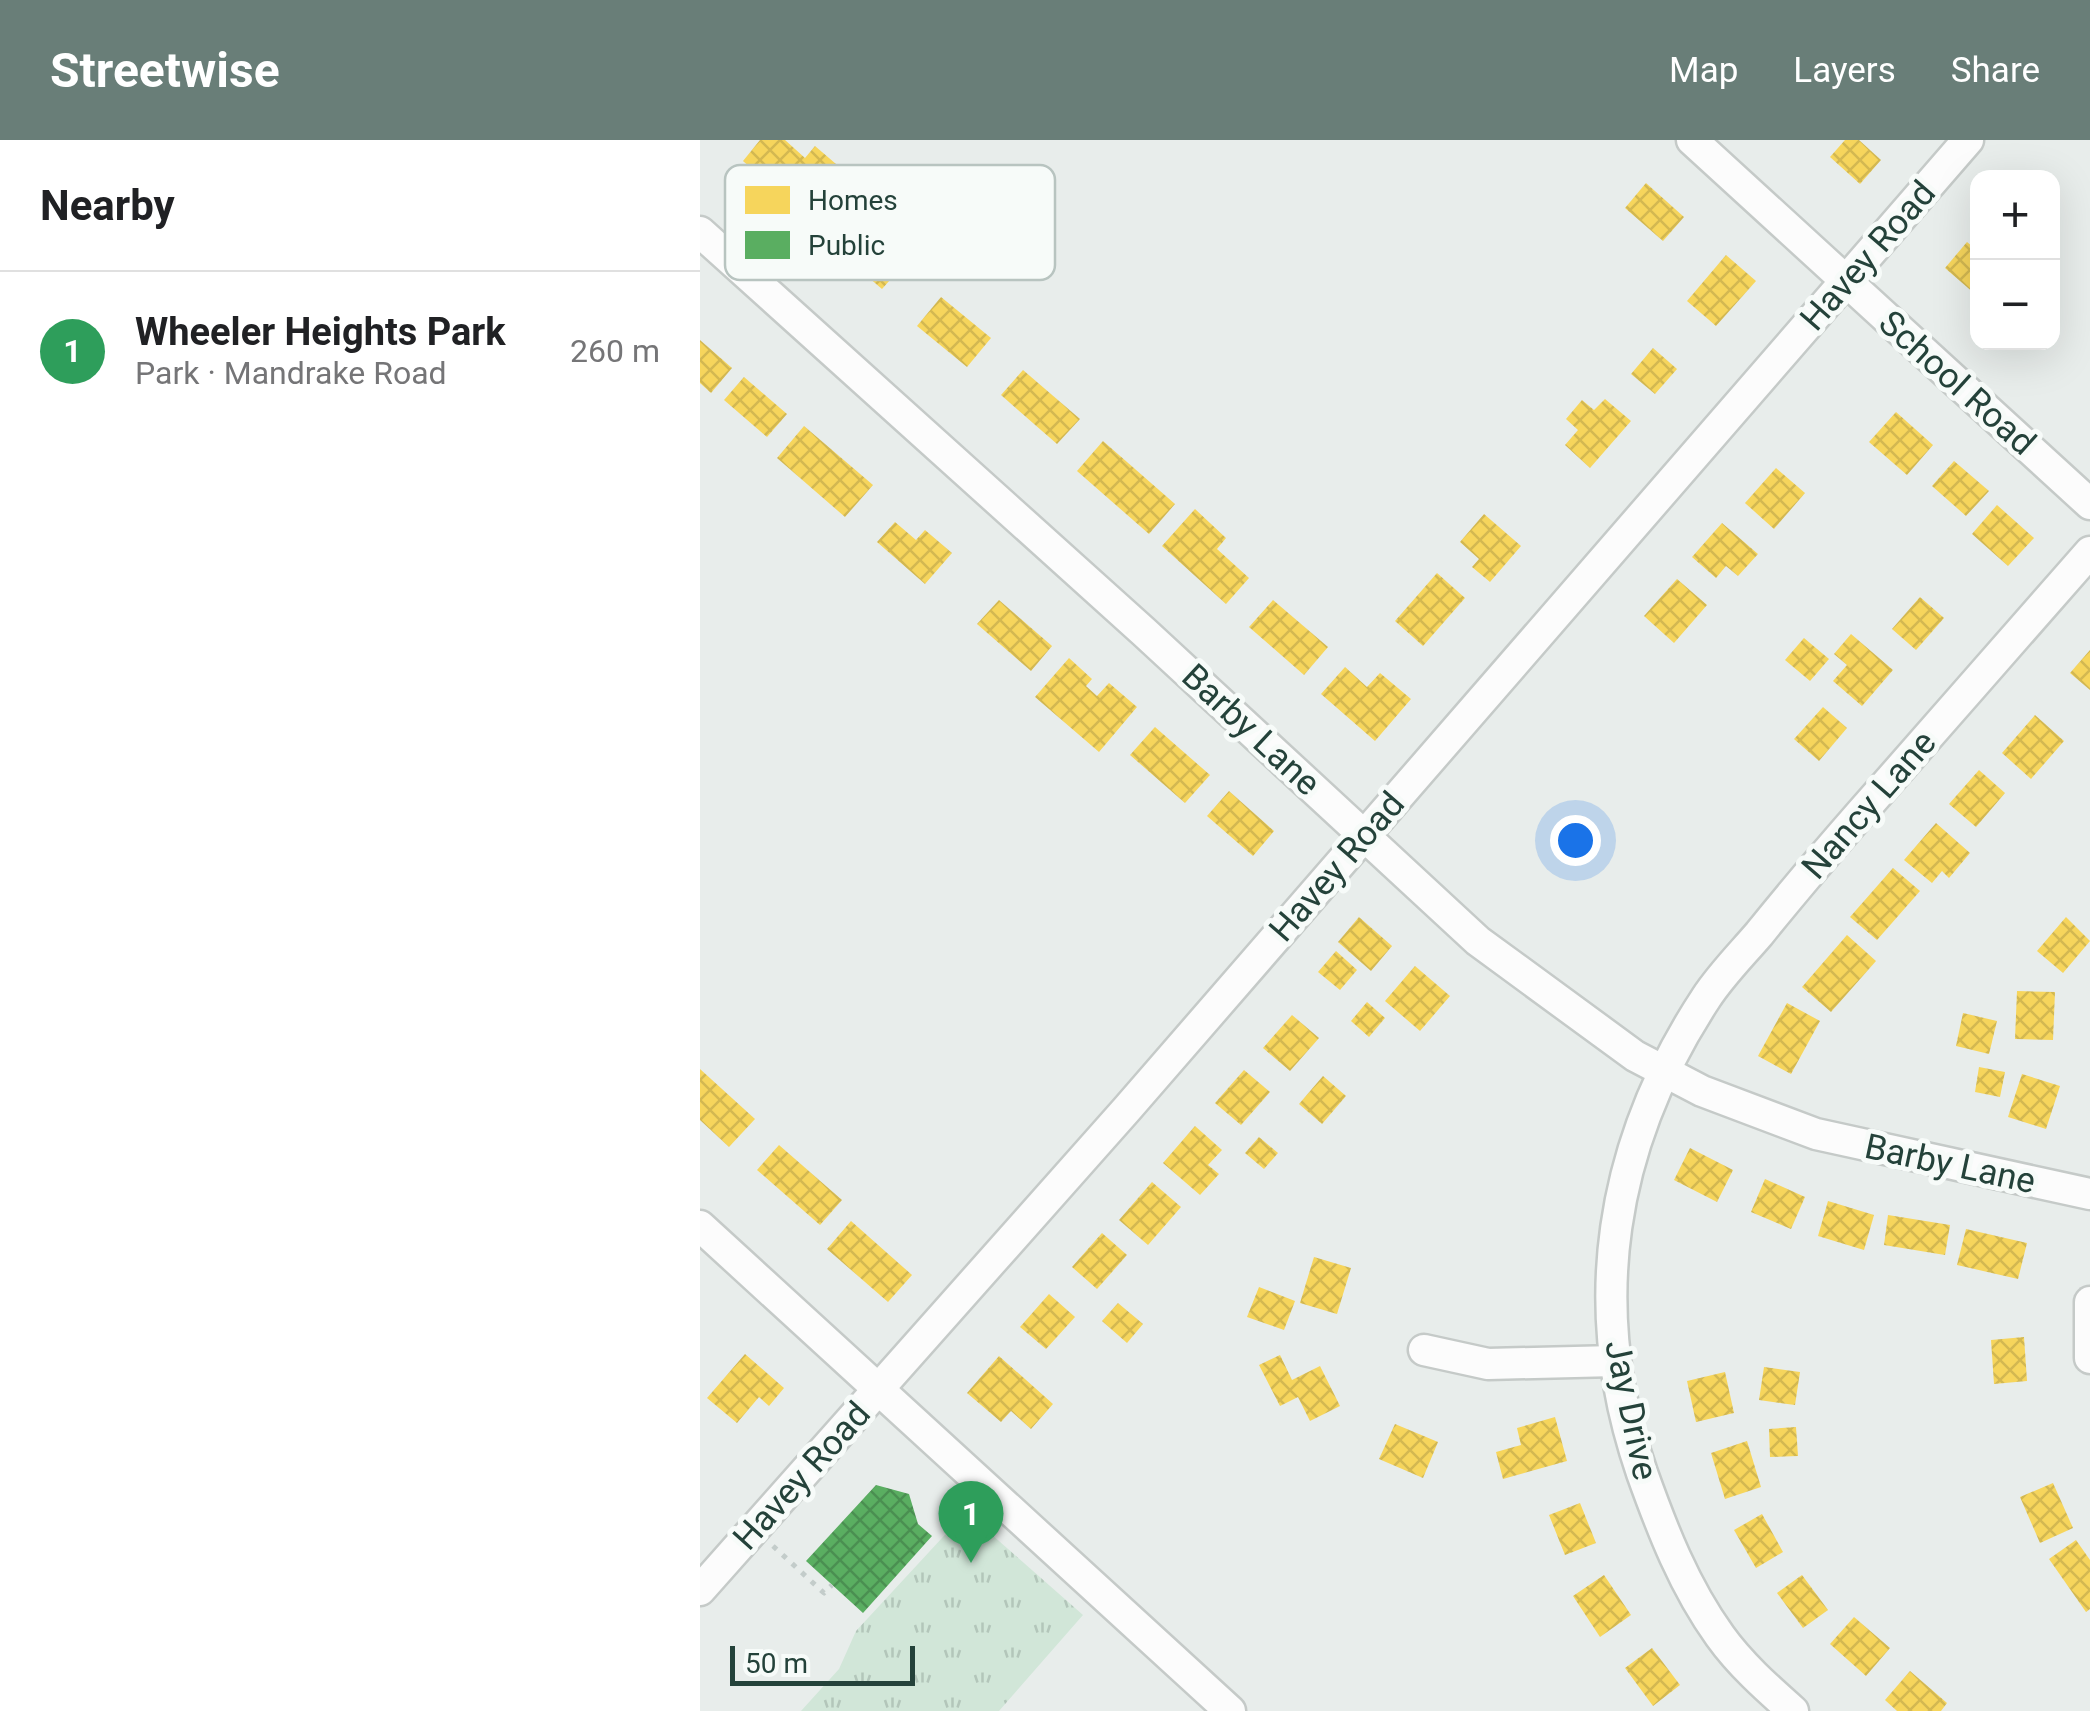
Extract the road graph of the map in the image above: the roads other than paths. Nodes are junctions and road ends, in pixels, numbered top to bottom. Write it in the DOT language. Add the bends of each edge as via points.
graph roads {
  1 [pos="1692,140"];
  2 [pos="1968,140"];
  3 [pos="700,232"];
  4 [pos="725,255"];
  5 [pos="753,280"];
  6 [pos="1846,282"];
  7 [pos="2090,504"];
  8 [pos="2090,552"];
  9 [pos="1365,835"];
  10 [pos="1664,1071"];
  11 [pos="2090,1194"];
  12 [pos="700,1226"];
  13 [pos="2090,1302"];
  14 [pos="1424,1350"];
  15 [pos="2090,1358"];
  16 [pos="1616,1361"];
  17 [pos="879,1389"];
  18 [pos="700,1590"];
  19 [pos="1230,1711"];
  20 [pos="1793,1711"];
  1 -- 6 [label="street, School Road"];
  2 -- 6 [label="street, Havey Road"];
  3 -- 4 [label="street, Barby Lane"];
  5 -- 9 [label="street, Barby Lane"];
  6 -- 7 [label="street, School Road"];
  6 -- 9 [label="street, Havey Road"];
  8 -- 10 [label="street, Nancy Lane" via="1720,980"];
  9 -- 10 [label="street, Barby Lane" via="1503,962"];
  9 -- 17 [label="street, Havey Road"];
  10 -- 11 [label="street, Barby Lane" via="1728,1103 1816,1134"];
  10 -- 16 [label="street, Jay Drive" via="1628,1164 1613,1241"];
  12 -- 17 [label="street"];
  13 -- 15 [label="street"];
  14 -- 16 [label="street" via="1488,1364"];
  16 -- 20 [label="street, Jay Drive" via="1631,1441 1674,1556 1720,1636"];
  17 -- 18 [label="street, Havey Road"];
  17 -- 19 [label="street"];
}
